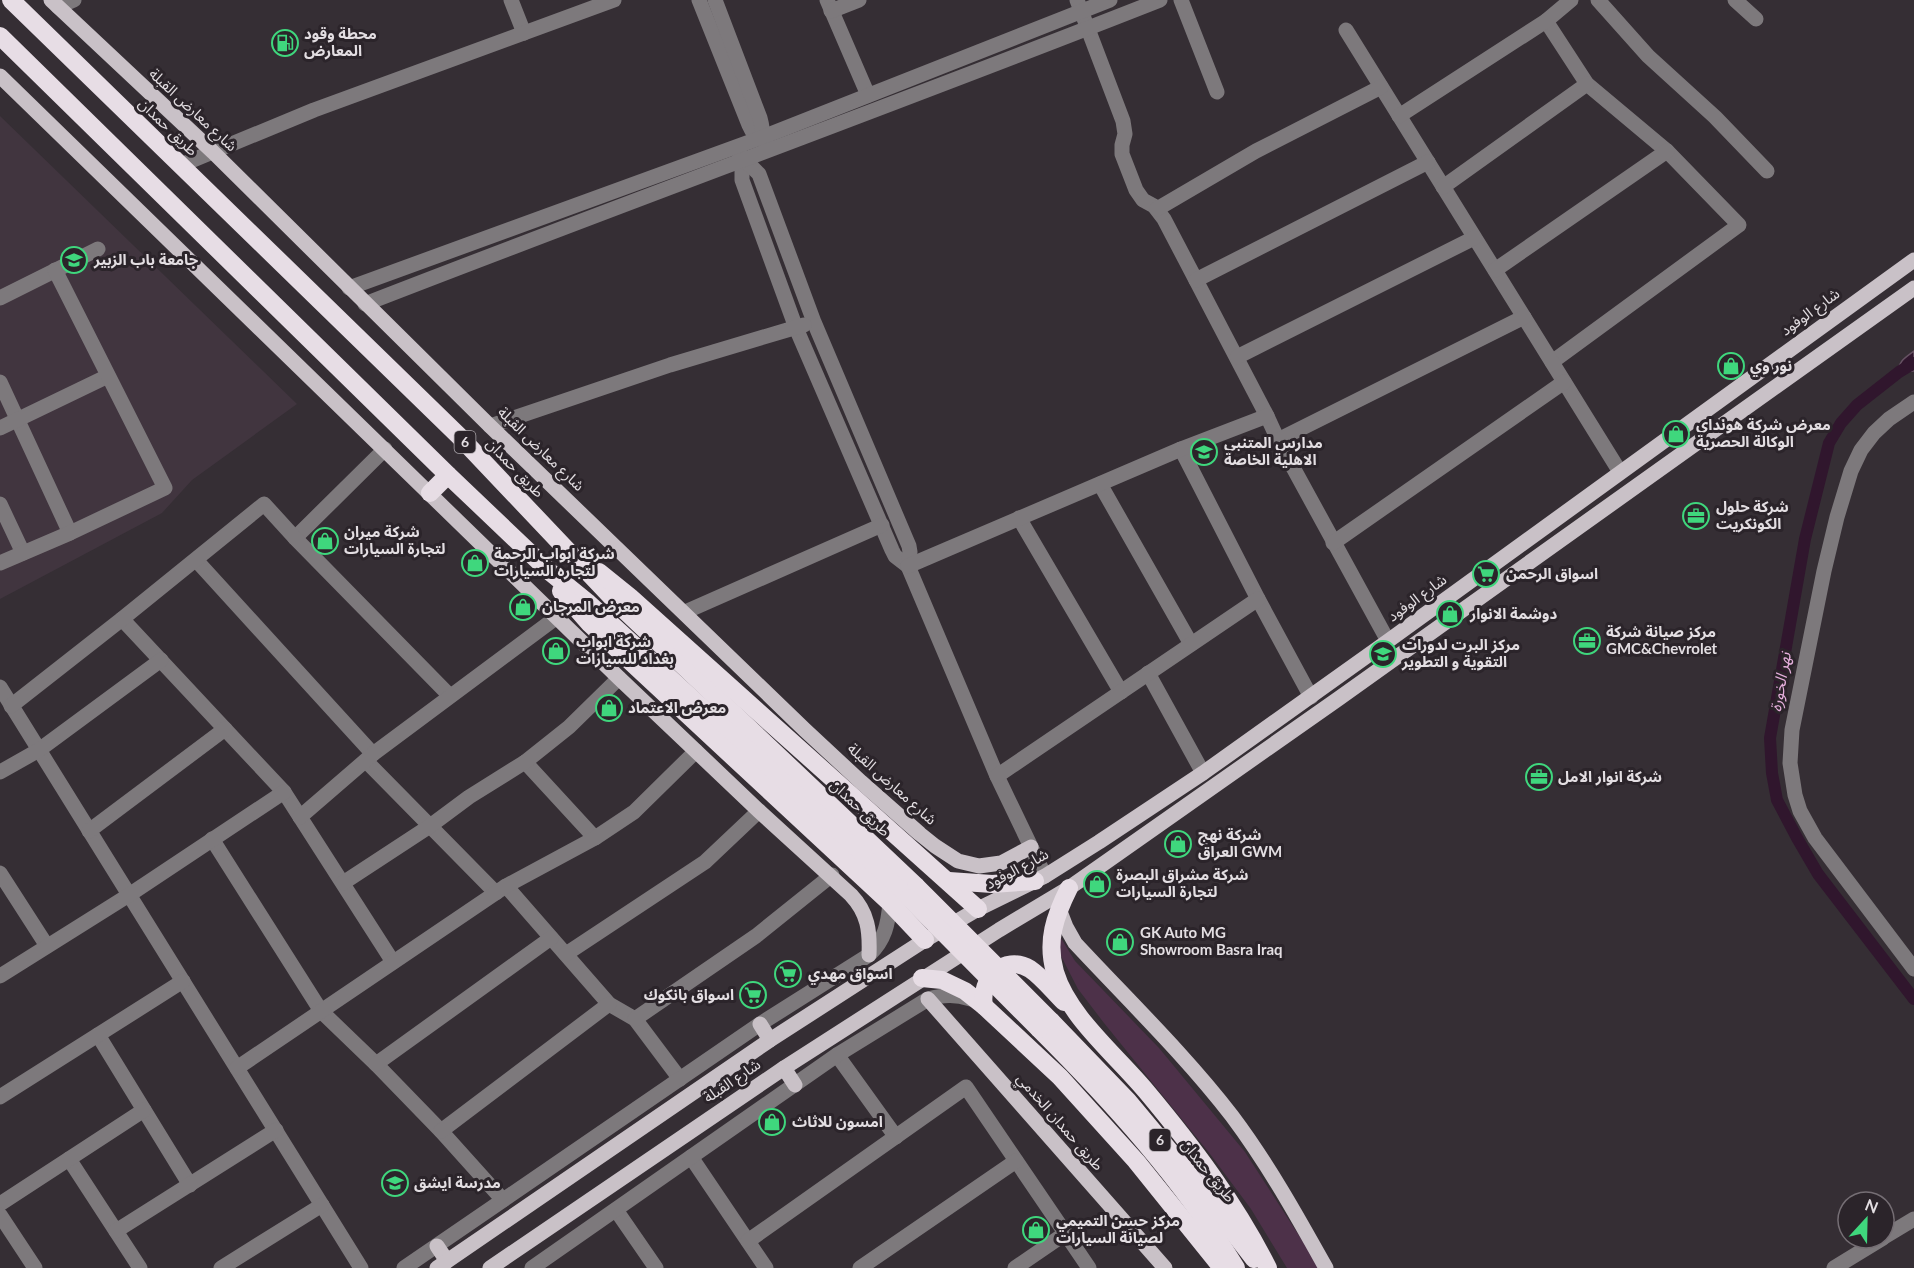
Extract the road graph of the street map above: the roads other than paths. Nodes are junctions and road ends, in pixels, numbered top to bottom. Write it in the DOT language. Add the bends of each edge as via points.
graph roads {
  1 [pos="11,0"];
  2 [pos="74,0"];
  3 [pos="511,0"];
  4 [pos="614,0"];
  5 [pos="699,0"];
  6 [pos="715,0"];
  7 [pos="859,0"];
  8 [pos="1110,0"];
  9 [pos="1160,0"];
  10 [pos="1181,0"];
  11 [pos="1571,0"];
  12 [pos="1598,0"];
  13 [pos="1735,0"];
  14 [pos="55,4"];
  15 [pos="829,6"];
  16 [pos="1078,6"];
  17 [pos="1756,19"];
  18 [pos="1546,21"];
  19 [pos="1087,29"];
  20 [pos="1346,30"];
  21 [pos="524,33"];
  22 [pos="0,36"];
  23 [pos="0,76"];
  24 [pos="1587,84"];
  25 [pos="1381,87"];
  26 [pos="1216,92"];
  27 [pos="868,95"];
  28 [pos="1399,116"];
  29 [pos="766,144"];
  30 [pos="1666,151"];
  31 [pos="213,152"];
  32 [pos="740,154"];
  33 [pos="1428,162"];
  34 [pos="181,165"];
  35 [pos="1767,171"];
  36 [pos="1443,187"];
  37 [pos="1157,209"];
  38 [pos="1474,238"];
  39 [pos="98,249"];
  40 [pos="1914,260"];
  41 [pos="55,270"];
  42 [pos="1495,270"];
  43 [pos="1196,280"];
  44 [pos="349,288"];
  45 [pos="1914,288"];
  46 [pos="0,298"];
  47 [pos="365,304"];
  48 [pos="1524,317"];
  49 [pos="814,322"];
  50 [pos="796,328"];
  51 [pos="1237,357"];
  52 [pos="1552,362"];
  53 [pos="108,376"];
  54 [pos="0,382"];
  55 [pos="1564,382"];
  56 [pos="1914,402"];
  57 [pos="1267,416"];
  58 [pos="18,419"];
  59 [pos="490,426"];
  60 [pos="0,428"];
  61 [pos="1278,440"];
  62 [pos="385,449"];
  63 [pos="1181,449"];
  64 [pos="1620,472"];
  65 [pos="448,475"];
  66 [pos="1100,484"];
  67 [pos="430,493"];
  68 [pos="0,504"];
  69 [pos="1019,518"];
  70 [pos="882,525"];
  71 [pos="70,533"];
  72 [pos="295,538"];
  73 [pos="1333,543"];
  74 [pos="23,553"];
  75 [pos="575,557"];
  76 [pos="196,560"];
  77 [pos="0,563"];
  78 [pos="908,566"];
  79 [pos="550,572"];
  80 [pos="1258,599"];
  81 [pos="685,612"];
  82 [pos="557,617"];
  83 [pos="122,619"];
  84 [pos="1388,641"];
  85 [pos="1191,644"];
  86 [pos="161,660"];
  87 [pos="1148,673"];
  88 [pos="619,678"];
  89 [pos="0,687"];
  90 [pos="1121,692"];
  91 [pos="450,696"];
  92 [pos="1311,697"];
  93 [pos="12,706"];
  94 [pos="225,729"];
  95 [pos="39,750"];
  96 [pos="696,751"];
  97 [pos="369,757"];
  98 [pos="525,762"];
  99 [pos="0,772"];
  100 [pos="1203,773"];
  101 [pos="997,776"];
  102 [pos="284,792"];
  103 [pos="759,811"];
  104 [pos="300,817"];
  105 [pos="430,826"];
  106 [pos="89,831"];
  107 [pos="595,838"];
  108 [pos="213,839"];
  109 [pos="1031,847"];
  110 [pos="0,873"];
  111 [pos="832,875"];
  112 [pos="1040,878"];
  113 [pos="949,881"];
  114 [pos="343,884"];
  115 [pos="1069,888"];
  116 [pos="501,890"];
  117 [pos="912,892"];
  118 [pos="129,895"];
  119 [pos="890,903"];
  120 [pos="978,909"];
  121 [pos="1059,909"];
  122 [pos="551,938"];
  123 [pos="925,940"];
  124 [pos="47,946"];
  125 [pos="566,954"];
  126 [pos="869,955"];
  127 [pos="393,962"];
  128 [pos="1914,969"];
  129 [pos="0,976"];
  130 [pos="922,978"];
  131 [pos="183,981"];
  132 [pos="928,999"];
  133 [pos="609,1004"];
  134 [pos="984,1006"];
  135 [pos="321,1011"];
  136 [pos="1074,1011"];
  137 [pos="635,1019"];
  138 [pos="760,1024"];
  139 [pos="1045,1025"];
  140 [pos="98,1035"];
  141 [pos="770,1040"];
  142 [pos="837,1055"];
  143 [pos="376,1064"];
  144 [pos="237,1068"];
  145 [pos="784,1068"];
  146 [pos="680,1079"];
  147 [pos="795,1085"];
  148 [pos="0,1097"];
  149 [pos="144,1110"];
  150 [pos="276,1130"];
  151 [pos="441,1131"];
  152 [pos="896,1137"];
  153 [pos="691,1157"];
  154 [pos="69,1159"];
  155 [pos="1016,1161"];
  156 [pos="190,1185"];
  157 [pos="503,1200"];
  158 [pos="0,1204"];
  159 [pos="322,1205"];
  160 [pos="616,1210"];
  161 [pos="0,1215"];
  162 [pos="1914,1219"];
  163 [pos="1896,1230"];
  164 [pos="116,1231"];
  165 [pos="1066,1233"];
  166 [pos="748,1241"];
  167 [pos="437,1246"];
  168 [pos="1864,1250"];
  169 [pos="442,1264"];
  170 [pos="537,1266"];
  171 [pos="35,1268"];
  172 [pos="140,1268"];
  173 [pos="220,1268"];
  174 [pos="361,1268"];
  175 [pos="404,1268"];
  176 [pos="490,1268"];
  177 [pos="656,1268"];
  178 [pos="766,1268"];
  179 [pos="860,1268"];
  180 [pos="1015,1268"];
  181 [pos="1089,1268"];
  182 [pos="1165,1268"];
  183 [pos="1221,1268"];
  184 [pos="1236,1268"];
  185 [pos="1260,1268"];
  186 [pos="1268,1268"];
  187 [pos="1326,1268"];
  188 [pos="1834,1268"];
  1 -- 34 [label="highway, طريق حمدان / 6"];
  2 -- 14 [label="street"];
  3 -- 21 [label="street"];
  4 -- 21 [label="street"];
  5 -- 29 [label="street" via="749,125"];
  6 -- 29 [label="street" via="760,118"];
  7 -- 15 [label="street"];
  8 -- 16 [label="street"];
  9 -- 19 [label="street"];
  10 -- 26 [label="street"];
  11 -- 18 [label="street"];
  12 -- 35 [label="street" via="1648,56"];
  13 -- 17 [label="street"];
  14 -- 31 [label="main road, شارع معارض القبلة"];
  15 -- 27 [label="street"];
  16 -- 19 [label="street"];
  16 -- 27 [label="street"];
  18 -- 24 [label="street"];
  18 -- 28 [label="street"];
  19 -- 29 [label="street"];
  19 -- 37 [label="street" via="1123,121 1122,154 1136,190"];
  20 -- 25 [label="street"];
  21 -- 31 [label="street" via="314,110"];
  22 -- 65 [label="highway, 6"];
  23 -- 62 [label="main road"];
  24 -- 30 [label="street"];
  24 -- 36 [label="street"];
  25 -- 28 [label="street"];
  25 -- 37 [label="street" via="1256,151"];
  27 -- 29 [label="street"];
  28 -- 33 [label="street"];
  29 -- 32 [label="street"];
  30 -- 42 [label="street"];
  30 -- 52 [label="street" via="1739,225"];
  31 -- 34 [label="street"];
  31 -- 44 [label="main road, شارع معارض القبلة"];
  32 -- 44 [label="street"];
  32 -- 47 [label="street"];
  32 -- 49 [label="street" via="759,174"];
  32 -- 50 [label="street" via="742,180"];
  33 -- 36 [label="street"];
  33 -- 43 [label="street"];
  34 -- 75 [label="highway, طريق حمدان / 6" via="459,436"];
  36 -- 38 [label="street"];
  37 -- 43 [label="street"];
  38 -- 42 [label="street"];
  38 -- 51 [label="street"];
  39 -- 41 [label="street"];
  40 -- 64 [label="main road, شارع الوفود"];
  41 -- 46 [label="street"];
  41 -- 53 [label="street"];
  42 -- 48 [label="street"];
  43 -- 51 [label="street"];
  44 -- 47 [label="main road, شارع معارض القبلة"];
  45 -- 115 [label="main road"];
  47 -- 59 [label="main road, شارع معارض القبلة"];
  48 -- 52 [label="street"];
  48 -- 61 [label="street"];
  49 -- 50 [label="street"];
  49 -- 78 [label="street" via="909,546"];
  50 -- 59 [label="street" via="670,365"];
  50 -- 70 [label="street"];
  51 -- 57 [label="street"];
  52 -- 55 [label="street"];
  53 -- 58 [label="street"];
  53 -- 71 [label="street" via="165,488"];
  54 -- 58 [label="street"];
  55 -- 64 [label="street"];
  55 -- 73 [label="street"];
  56 -- 128 [label="street" via="1874,433 1851,471 1824,571 1792,730 1790,763 1800,811 1815,838"];
  57 -- 61 [label="street"];
  57 -- 63 [label="street"];
  58 -- 60 [label="street"];
  58 -- 71 [label="street"];
  59 -- 81 [label="main road, شارع معارض القبلة"];
  61 -- 73 [label="street"];
  62 -- 67 [label="main road"];
  62 -- 72 [label="street"];
  63 -- 66 [label="street"];
  63 -- 80 [label="street"];
  64 -- 84 [label="main road, شارع الوفود"];
  65 -- 67 [label="highway"];
  65 -- 79 [label="highway, 6"];
  66 -- 69 [label="street"];
  66 -- 85 [label="street"];
  67 -- 82 [label="main road"];
  68 -- 74 [label="street"];
  69 -- 78 [label="street"];
  69 -- 90 [label="street"];
  70 -- 78 [label="street" via="895,556"];
  70 -- 81 [label="street"];
  71 -- 74 [label="street"];
  72 -- 76 [label="street" via="264,504"];
  72 -- 91 [label="street"];
  73 -- 84 [label="street"];
  74 -- 77 [label="street"];
  75 -- 113 [label="highway" via="617,586"];
  75 -- 117 [label="highway, طريق حمدان / 6" via="621,607"];
  76 -- 83 [label="street"];
  76 -- 97 [label="street"];
  78 -- 101 [label="street"];
  79 -- 117 [label="highway, 6"];
  79 -- 119 [label="highway" via="590,624"];
  80 -- 85 [label="street"];
  80 -- 92 [label="street"];
  81 -- 109 [label="main road, شارع معارض القبلة" via="861,782 948,855 968,864 990,865"];
  82 -- 88 [label="main road"];
  82 -- 91 [label="street"];
  83 -- 86 [label="street"];
  83 -- 93 [label="street"];
  84 -- 92 [label="main road, شارع الوفود"];
  85 -- 87 [label="street"];
  86 -- 94 [label="street"];
  86 -- 95 [label="street"];
  87 -- 90 [label="street"];
  87 -- 100 [label="street"];
  88 -- 96 [label="main road"];
  88 -- 98 [label="street" via="569,727"];
  89 -- 93 [label="street"];
  90 -- 101 [label="street"];
  91 -- 97 [label="street"];
  92 -- 100 [label="main road, شارع الوفود"];
  93 -- 95 [label="street"];
  94 -- 102 [label="street"];
  94 -- 106 [label="street"];
  95 -- 99 [label="street"];
  95 -- 106 [label="street"];
  96 -- 103 [label="main road"];
  96 -- 107 [label="street" via="634,812"];
  97 -- 104 [label="street"];
  97 -- 105 [label="street"];
  98 -- 105 [label="street"];
  98 -- 107 [label="street"];
  100 -- 112 [label="main road, شارع الوفود"];
  101 -- 109 [label="street"];
  102 -- 104 [label="street"];
  102 -- 108 [label="street"];
  103 -- 111 [label="main road"];
  103 -- 125 [label="street" via="705,862"];
  104 -- 114 [label="street"];
  105 -- 114 [label="street"];
  105 -- 116 [label="street"];
  106 -- 118 [label="street"];
  107 -- 116 [label="street"];
  108 -- 118 [label="street"];
  108 -- 135 [label="street"];
  109 -- 112 [label="street"];
  110 -- 124 [label="street"];
  111 -- 126 [label="main road" via="865,915"];
  111 -- 137 [label="street" via="756,936"];
  112 -- 113 [label="highway" via="992,884"];
  112 -- 120 [label="main road, شارع الوفود"];
  113 -- 120 [label="highway"];
  114 -- 127 [label="street"];
  115 -- 121 [label="highway"];
  115 -- 130 [label="main road, شارع القبلة"];
  116 -- 122 [label="street"];
  116 -- 127 [label="street"];
  117 -- 139 [label="highway, 6, bridge"];
  118 -- 124 [label="street"];
  118 -- 131 [label="street"];
  119 -- 123 [label="highway"];
  119 -- 126 [label="street" via="884,936"];
  120 -- 123 [label="main road, شارع الوفود"];
  121 -- 136 [label="highway" via="1051,940 1052,961"];
  121 -- 187 [label="main road" via="1075,943 1183,1057 1233,1117 1276,1181"];
  122 -- 125 [label="street"];
  122 -- 143 [label="street"];
  123 -- 141 [label="main road, شارع القبلة"];
  124 -- 129 [label="street"];
  125 -- 133 [label="street"];
  126 -- 138 [label="street"];
  127 -- 135 [label="street"];
  130 -- 134 [label="highway" via="951,983"];
  130 -- 145 [label="main road, شارع القبلة"];
  131 -- 140 [label="street"];
  131 -- 144 [label="street"];
  132 -- 134 [label="street" via="957,995"];
  132 -- 142 [label="street"];
  132 -- 182 [label="main road, طريق حمدان الخدمي"];
  133 -- 137 [label="street"];
  133 -- 151 [label="street"];
  134 -- 136 [label="highway" via="983,992 993,973 1005,966 1018,965 1031,970"];
  134 -- 183 [label="highway" via="1060,1077 1136,1161"];
  135 -- 143 [label="street"];
  135 -- 144 [label="street"];
  136 -- 186 [label="highway" via="1171,1120 1251,1234"];
  137 -- 146 [label="street"];
  138 -- 141 [label="main road"];
  138 -- 146 [label="street"];
  139 -- 184 [label="highway, 6" via="1144,1143 1213,1231"];
  139 -- 185 [label="highway, طريق حمدان / 6" via="1128,1101"];
  140 -- 148 [label="street"];
  140 -- 149 [label="street"];
  141 -- 169 [label="main road, شارع القبلة"];
  142 -- 147 [label="street"];
  142 -- 152 [label="street"];
  143 -- 151 [label="street"];
  144 -- 150 [label="street"];
  145 -- 147 [label="main road"];
  145 -- 176 [label="main road, شارع القبلة"];
  146 -- 157 [label="street"];
  147 -- 153 [label="street"];
  149 -- 154 [label="street"];
  149 -- 156 [label="street"];
  150 -- 156 [label="street"];
  150 -- 159 [label="street"];
  151 -- 157 [label="street"];
  152 -- 155 [label="street" via="966,1087"];
  152 -- 166 [label="street"];
  153 -- 160 [label="street"];
  153 -- 166 [label="street"];
  154 -- 158 [label="street"];
  154 -- 164 [label="street"];
  155 -- 165 [label="street"];
  155 -- 179 [label="street"];
  156 -- 164 [label="street"];
  157 -- 167 [label="street"];
  159 -- 173 [label="street"];
  159 -- 174 [label="street"];
  160 -- 170 [label="street"];
  160 -- 177 [label="street"];
  161 -- 171 [label="street"];
  162 -- 163 [label="street"];
  164 -- 172 [label="street"];
  165 -- 180 [label="street"];
  165 -- 181 [label="street"];
  166 -- 178 [label="street"];
  167 -- 169 [label="main road"];
  167 -- 175 [label="street"];
  168 -- 188 [label="street"];
}
